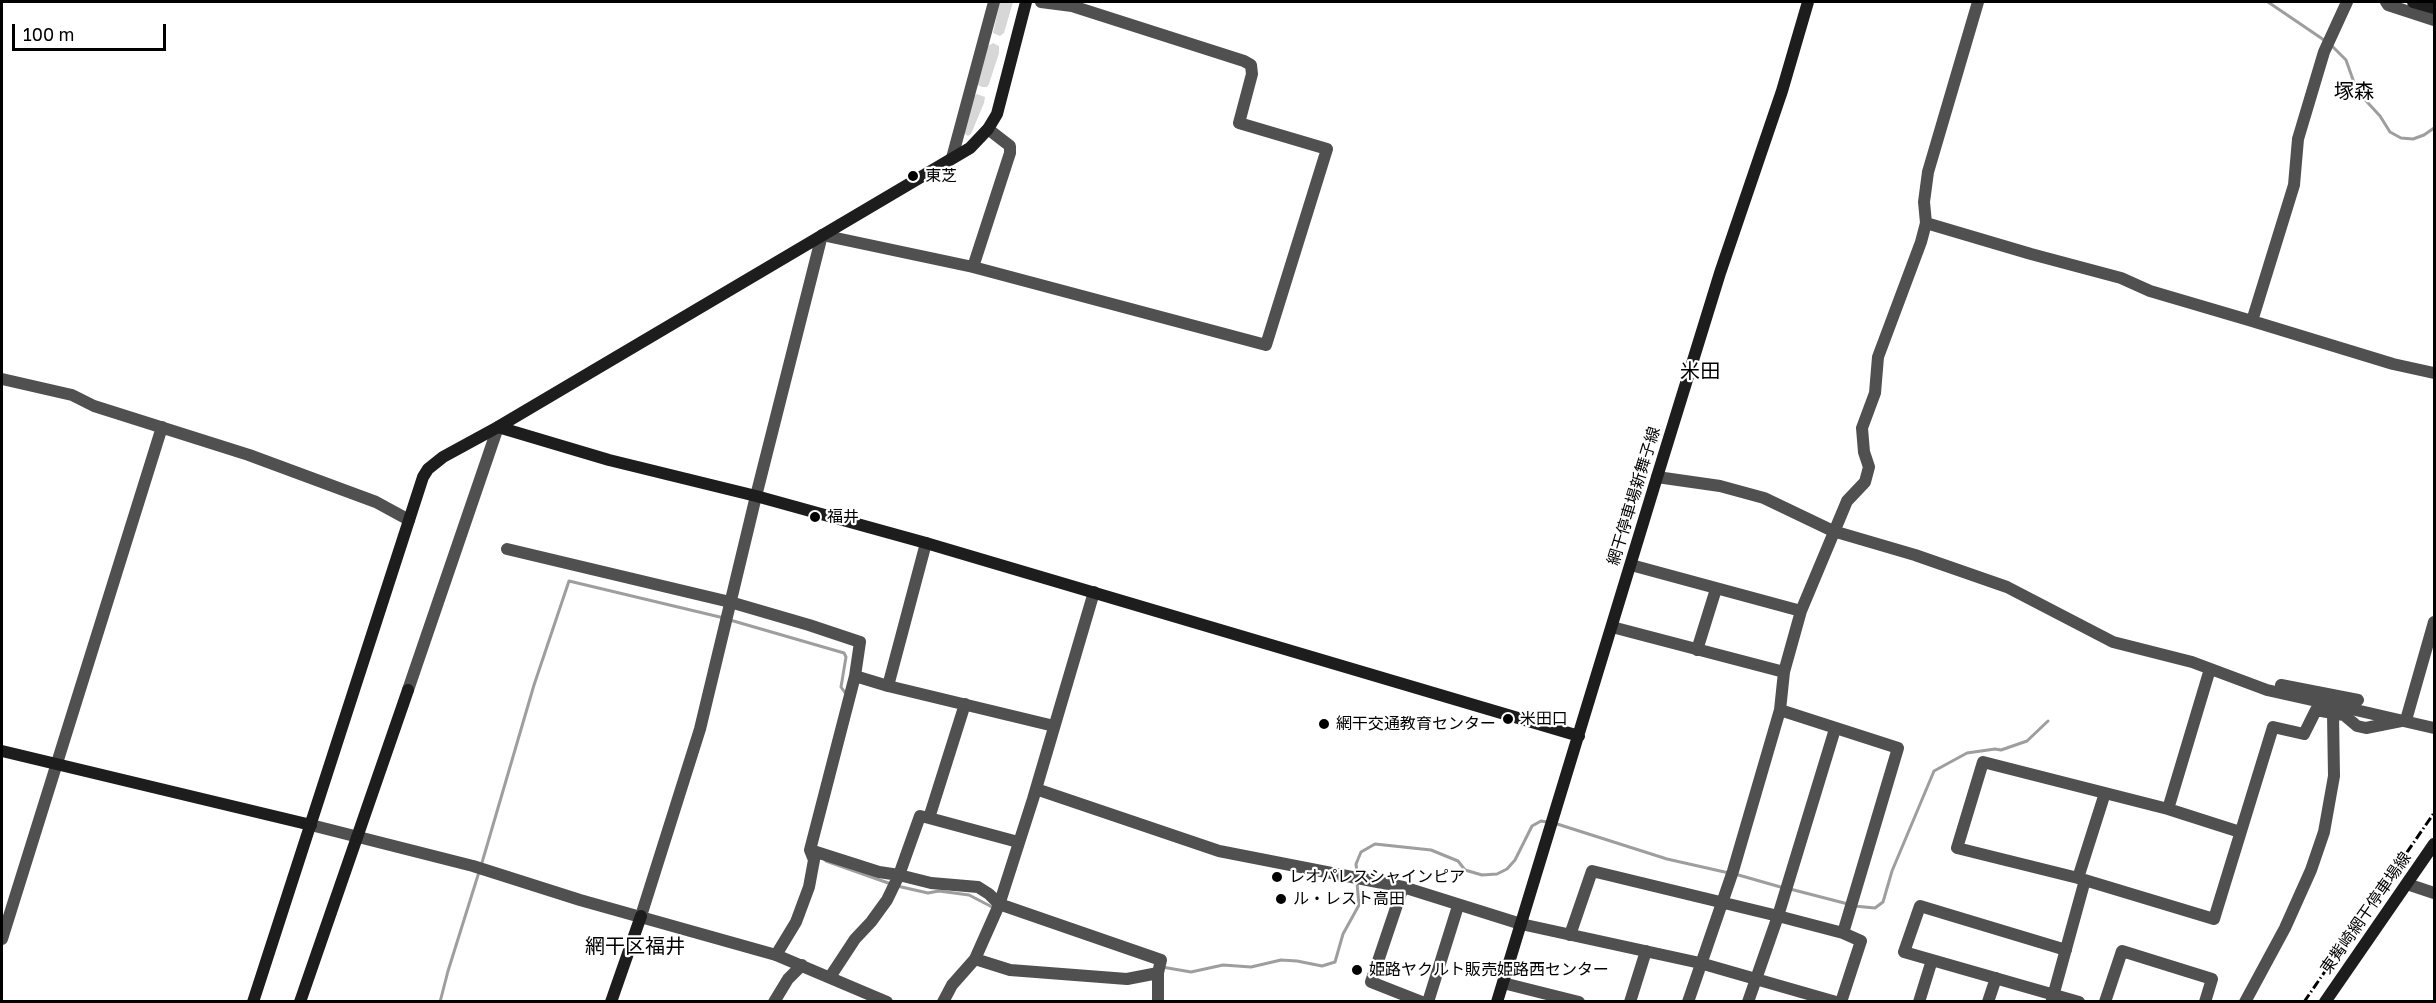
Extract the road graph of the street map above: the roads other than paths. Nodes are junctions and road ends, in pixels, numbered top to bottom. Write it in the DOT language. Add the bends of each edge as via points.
graph roads {
  1 [pos="994,2"];
  2 [pos="1026,2"];
  3 [pos="1041,2"];
  4 [pos="1808,2"];
  5 [pos="1978,2"];
  6 [pos="2347,2"];
  7 [pos="2386,2"];
  8 [pos="2413,2"];
  9 [pos="2434,8"];
  10 [pos="2434,20"];
  11 [pos="988,129"];
  12 [pos="952,158"];
  13 [pos="1926,223"];
  14 [pos="822,234"];
  15 [pos="973,267"];
  16 [pos="2252,321"];
  17 [pos="2434,373"];
  18 [pos="2,379"];
  19 [pos="162,427"];
  20 [pos="498,427"];
  21 [pos="1657,477"];
  22 [pos="756,496"];
  23 [pos="409,520"];
  24 [pos="1833,531"];
  25 [pos="926,543"];
  26 [pos="507,549"];
  27 [pos="1631,565"];
  28 [pos="1716,589"];
  29 [pos="1094,592"];
  30 [pos="730,602"];
  31 [pos="1802,611"];
  32 [pos="2434,622"];
  33 [pos="1612,627"];
  34 [pos="1697,650"];
  35 [pos="2210,669"];
  36 [pos="1784,672"];
  37 [pos="855,676"];
  38 [pos="888,686"];
  39 [pos="2358,700"];
  40 [pos="965,704"];
  41 [pos="1780,710"];
  42 [pos="2333,714"];
  43 [pos="1054,726"];
  44 [pos="2434,728"];
  45 [pos="1835,729"];
  46 [pos="1579,736"];
  47 [pos="2,751"];
  48 [pos="56,764"];
  49 [pos="1036,789"];
  50 [pos="2105,794"];
  51 [pos="2168,809"];
  52 [pos="929,818"];
  53 [pos="311,825"];
  54 [pos="2240,832"];
  55 [pos="356,838"];
  56 [pos="1018,842"];
  57 [pos="2434,844"];
  58 [pos="810,850"];
  59 [pos="898,877"];
  60 [pos="2082,880"];
  61 [pos="2407,884"];
  62 [pos="1403,887"];
  63 [pos="2434,893"];
  64 [pos="1722,904"];
  65 [pos="1458,906"];
  66 [pos="997,908"];
  67 [pos="641,916"];
  68 [pos="1778,916"];
  69 [pos="1521,924"];
  70 [pos="1843,933"];
  71 [pos="1570,935"];
  72 [pos="2,939"];
  73 [pos="2066,950"];
  74 [pos="1646,951"];
  75 [pos="776,955"];
  76 [pos="975,959"];
  77 [pos="1932,960"];
  78 [pos="1700,963"];
  79 [pos="802,965"];
  80 [pos="1159,968"];
  81 [pos="830,977"];
  82 [pos="1996,978"];
  83 [pos="1755,979"];
  84 [pos="1503,983"];
  85 [pos="2053,998"];
  86 [pos="253,1002"];
  87 [pos="300,1002"];
  88 [pos="611,1002"];
  89 [pos="774,1002"];
  90 [pos="887,1002"];
  91 [pos="943,1002"];
  92 [pos="1158,1002"];
  93 [pos="1422,1002"];
  94 [pos="1428,1002"];
  95 [pos="1497,1002"];
  96 [pos="1579,1002"];
  97 [pos="1630,1002"];
  98 [pos="1688,1002"];
  99 [pos="1748,1002"];
  100 [pos="1836,1002"];
  101 [pos="1841,1002"];
  102 [pos="1919,1002"];
  103 [pos="1988,1002"];
  104 [pos="2079,1002"];
  105 [pos="2105,1002"];
  106 [pos="2205,1002"];
  107 [pos="2245,1002"];
  108 [pos="2325,1002"];
  1 -- 12 [label="street"];
  2 -- 11 [label="street" via="997,114"];
  3 -- 15 [label="street" via="1072,6 1244,61 1251,65 1252,74 1239,123 1327,149 1266,345"];
  4 -- 21 [label="street, 網干停車場新舞子線"];
  5 -- 13 [label="street" via="1928,172"];
  6 -- 16 [label="street" via="2324,52 2298,139 2294,184"];
  7 -- 10 [label="street"];
  8 -- 9 [label="street"];
  11 -- 12 [label="street" via="970,148"];
  11 -- 15 [label="street" via="1010,146 1010,153"];
  12 -- 14 [label="street"];
  13 -- 16 [label="street" via="2121,278 2150,291"];
  13 -- 24 [label="street" via="1878,357 1875,393 1862,428 1869,467 1865,482 1847,501"];
  14 -- 15 [label="street"];
  14 -- 20 [label="street"];
  14 -- 22 [label="street"];
  16 -- 17 [label="street"];
  18 -- 19 [label="street" via="72,395"];
  19 -- 23 [label="street" via="365,498"];
  19 -- 48 [label="street"];
  20 -- 22 [label="street" via="609,460"];
  20 -- 23 [label="street" via="443,457 428,470"];
  20 -- 55 [label="street"];
  21 -- 24 [label="street" via="1720,486 1764,498"];
  21 -- 27 [label="street, 網干停車場新舞子線"];
  22 -- 25 [label="street"];
  22 -- 30 [label="street"];
  23 -- 53 [label="street"];
  24 -- 31 [label="street"];
  24 -- 35 [label="street" via="2007,587 2120,645"];
  25 -- 29 [label="street"];
  25 -- 38 [label="street"];
  26 -- 30 [label="street"];
  27 -- 28 [label="street"];
  27 -- 33 [label="street, 網干停車場新舞子線"];
  28 -- 31 [label="street"];
  28 -- 34 [label="street"];
  29 -- 43 [label="street"];
  29 -- 46 [label="street"];
  30 -- 37 [label="street" via="860,642"];
  30 -- 67 [label="street" via="700,729"];
  31 -- 36 [label="street"];
  32 -- 42 [label="street" via="2406,720 2366,728 2344,715"];
  33 -- 34 [label="street"];
  33 -- 46 [label="street, 網干停車場新舞子線"];
  34 -- 36 [label="street"];
  35 -- 39 [label="street"];
  35 -- 44 [label="street, bridge" via="2267,690"];
  35 -- 51 [label="street"];
  36 -- 41 [label="street"];
  37 -- 38 [label="street"];
  37 -- 58 [label="street"];
  38 -- 40 [label="street"];
  40 -- 43 [label="street"];
  40 -- 52 [label="street"];
  41 -- 45 [label="street"];
  41 -- 64 [label="street"];
  42 -- 54 [label="street" via="2316,710 2304,734 2274,727"];
  42 -- 107 [label="street" via="2334,776 2324,832 2285,928"];
  43 -- 49 [label="street"];
  45 -- 68 [label="street"];
  45 -- 70 [label="street" via="1898,748"];
  46 -- 69 [label="street, 網干停車場新舞子線"];
  47 -- 48 [label="street"];
  48 -- 53 [label="street"];
  48 -- 72 [label="street"];
  49 -- 56 [label="street"];
  49 -- 62 [label="street" via="1219,851"];
  50 -- 51 [label="street"];
  50 -- 60 [label="street"];
  50 -- 60 [label="street" via="1983,762 1957,848"];
  51 -- 54 [label="street"];
  52 -- 56 [label="street"];
  52 -- 59 [label="street" via="920,816"];
  53 -- 55 [label="street"];
  53 -- 86 [label="street"];
  54 -- 60 [label="street" via="2214,919"];
  55 -- 67 [label="street" via="473,866"];
  55 -- 87 [label="street"];
  56 -- 66 [label="street"];
  57 -- 61 [label="street, 東觜崎網干停車場線"];
  58 -- 59 [label="street"];
  58 -- 75 [label="street" via="814,860 809,887 796,922"];
  59 -- 66 [label="street" via="978,887 989,894"];
  59 -- 81 [label="street"];
  60 -- 73 [label="street"];
  61 -- 63 [label="street"];
  61 -- 108 [label="street, 東觜崎網干停車場線"];
  62 -- 65 [label="street"];
  62 -- 93 [label="street" via="1371,982"];
  64 -- 68 [label="street"];
  64 -- 71 [label="street" via="1592,871"];
  64 -- 78 [label="street"];
  65 -- 69 [label="street"];
  65 -- 94 [label="street"];
  66 -- 76 [label="street"];
  66 -- 80 [label="street" via="1161,960"];
  67 -- 75 [label="street"];
  67 -- 88 [label="street"];
  68 -- 70 [label="street"];
  68 -- 83 [label="street"];
  69 -- 71 [label="street"];
  69 -- 84 [label="street, 網干停車場新舞子線"];
  70 -- 101 [label="street" via="1861,941"];
  71 -- 74 [label="street"];
  73 -- 77 [label="street" via="1920,906 1904,952"];
  73 -- 85 [label="street"];
  74 -- 78 [label="street"];
  74 -- 97 [label="street"];
  75 -- 79 [label="street"];
  76 -- 80 [label="street" via="1010,970 1127,979"];
  76 -- 91 [label="street"];
  77 -- 82 [label="street"];
  77 -- 102 [label="street"];
  78 -- 83 [label="street"];
  78 -- 98 [label="street"];
  79 -- 81 [label="street"];
  79 -- 89 [label="street" via="777,993"];
  80 -- 92 [label="street"];
  81 -- 90 [label="street"];
  82 -- 85 [label="street"];
  82 -- 103 [label="street"];
  83 -- 99 [label="street"];
  83 -- 100 [label="street"];
  84 -- 95 [label="street, 網干停車場新舞子線"];
  84 -- 96 [label="street"];
  85 -- 104 [label="street"];
  105 -- 106 [label="street" via="2122,951 2212,979"];
}
